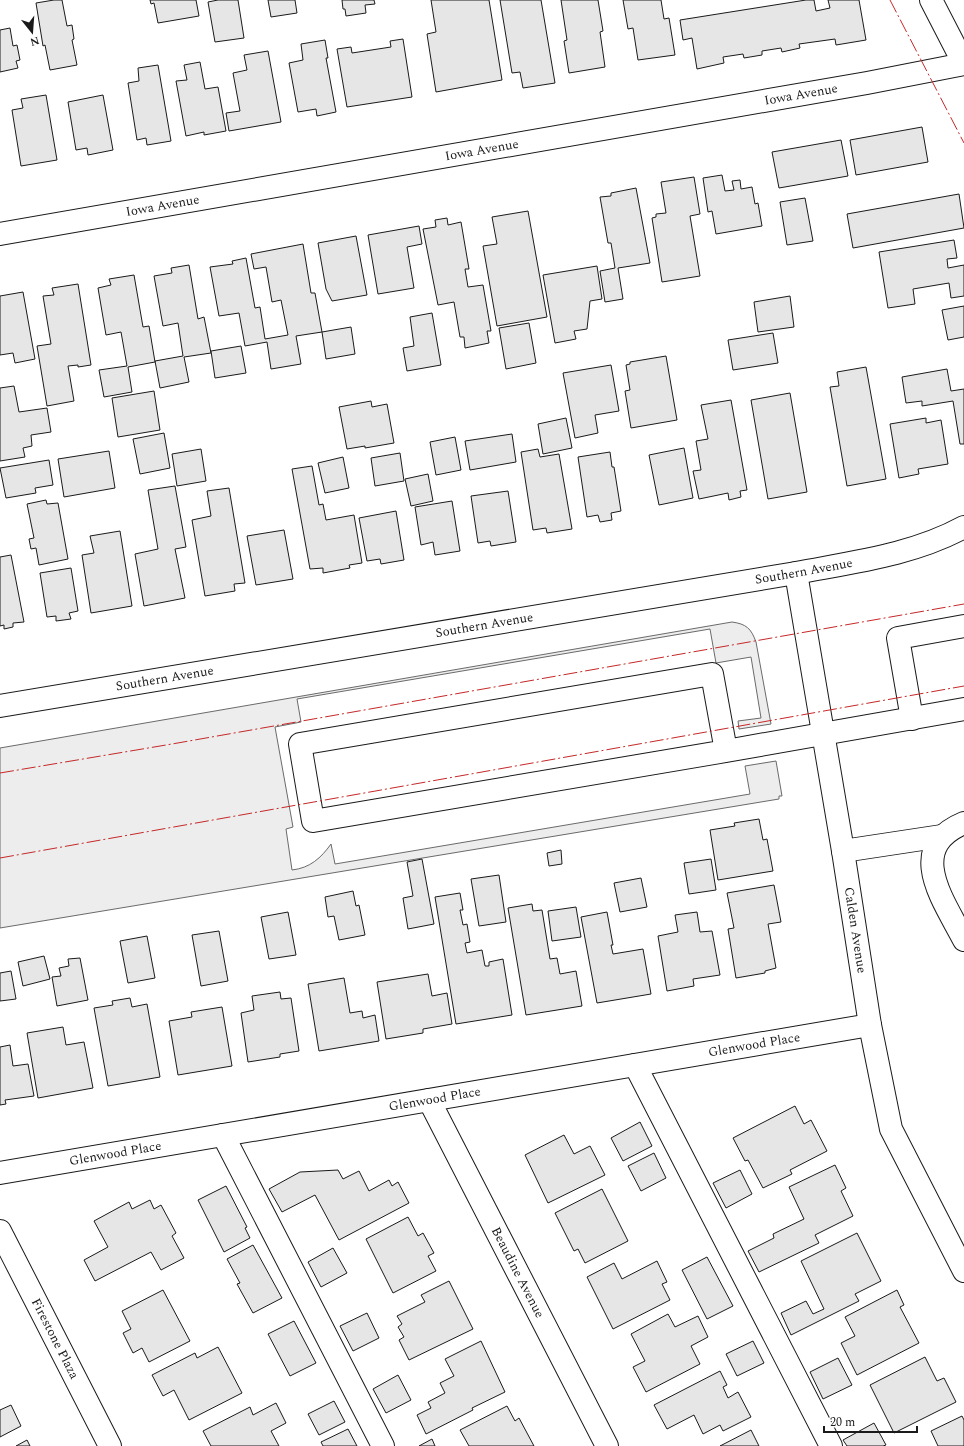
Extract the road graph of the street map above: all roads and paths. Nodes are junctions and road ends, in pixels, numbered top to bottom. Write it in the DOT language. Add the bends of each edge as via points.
graph roads {
  1 [pos="931,0"];
  2 [pos="964,64"];
  3 [pos="0,234"];
  4 [pos="964,527"];
  5 [pos="796,573"];
  6 [pos="964,626"];
  7 [pos="0,706"];
  8 [pos="964,709"];
  9 [pos="912,719"];
  10 [pos="823,734"];
  11 [pos="726,751"];
  12 [pos="964,823"];
  13 [pos="942,836"];
  14 [pos="843,851"];
  15 [pos="964,940"];
  16 [pos="870,1025"];
  17 [pos="635,1065"];
  18 [pos="429,1100"];
  19 [pos="223,1135"];
  20 [pos="0,1173"];
  21 [pos="0,1231"];
  22 [pos="964,1271"];
  23 [pos="110,1446"];
  24 [pos="383,1446"];
  25 [pos="607,1446"];
  26 [pos="831,1446"];
  1 -- 2 [label="street"];
  2 -- 3 [label="street, Iowa Avenue" via="852,86"];
  4 -- 5 [label="street, Southern Avenue" via="946,537 895,554"];
  5 -- 7 [label="street, Southern Avenue"];
  5 -- 10 [label="street, Calden Avenue"];
  6 -- 9 [label="street" via="898,638"];
  8 -- 9 [label="street"];
  9 -- 10 [label="street"];
  10 -- 11 [label="street"];
  10 -- 14 [label="street, Calden Avenue"];
  11 -- 11 [label="street" via="313,821 300,744 712,674"];
  12 -- 13 [label="street"];
  13 -- 14 [label="street"];
  13 -- 15 [label="street" via="932,857 933,875 935,884"];
  14 -- 16 [label="street, Calden Avenue"];
  16 -- 17 [label="street, Glenwood Place"];
  16 -- 22 [label="street, Calden Avenue" via="891,1129"];
  17 -- 18 [label="street, Glenwood Place"];
  17 -- 26 [label="street"];
  18 -- 19 [label="street, Glenwood Place"];
  18 -- 25 [label="street, Beaudine Avenue"];
  19 -- 20 [label="street, Glenwood Place"];
  19 -- 24 [label="street"];
  21 -- 23 [label="street, Firestone Plaza"];
}
